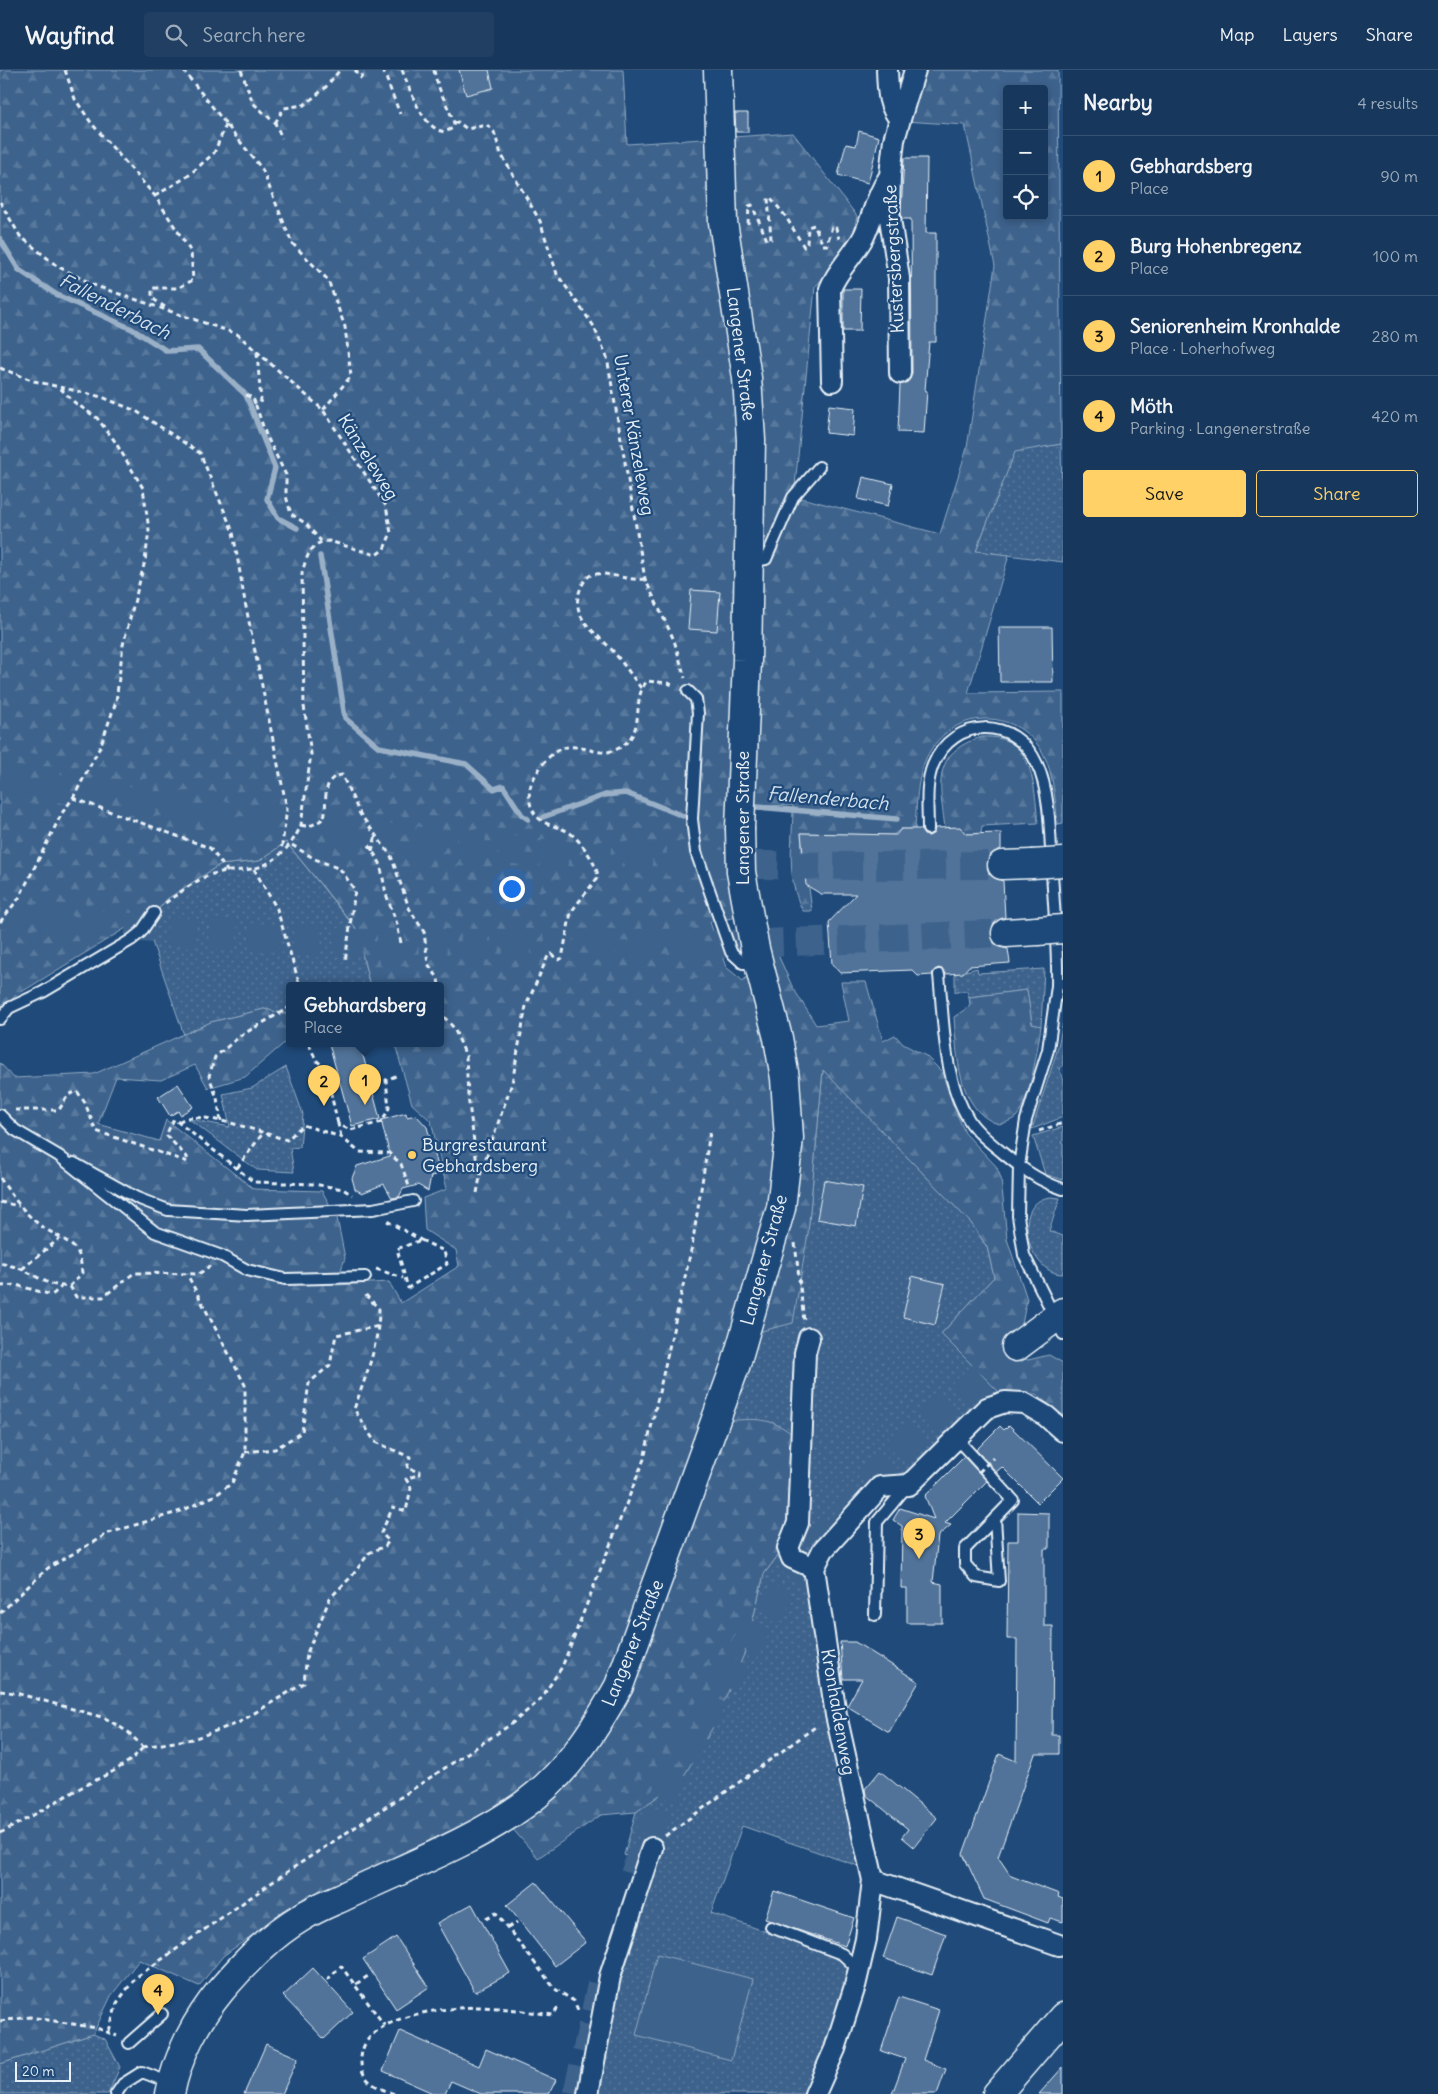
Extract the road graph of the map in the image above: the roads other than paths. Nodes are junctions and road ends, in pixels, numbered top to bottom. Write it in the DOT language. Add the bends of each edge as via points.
graph roads {
  1 [pos="718,70"];
  2 [pos="887,70"];
  3 [pos="915,70"];
  4 [pos="900,119"];
  5 [pos="890,175"];
  6 [pos="900,373"];
  7 [pos="832,381"];
  8 [pos="819,467"];
  9 [pos="748,562"];
  10 [pos="688,691"];
  11 [pos="928,829"];
  12 [pos="1063,862"];
  13 [pos="1002,865"];
  14 [pos="154,913"];
  15 [pos="1050,930"];
  16 [pos="1006,934"];
  17 [pos="757,956"];
  18 [pos="940,975"];
  19 [pos="1060,984"];
  20 [pos="0,1019"];
  21 [pos="0,1115"];
  22 [pos="59,1156"];
  23 [pos="1019,1166"];
  24 [pos="1063,1189"];
  25 [pos="413,1201"];
  26 [pos="362,1277"];
  27 [pos="1060,1321"];
  28 [pos="809,1338"];
  29 [pos="1016,1347"];
  30 [pos="1063,1431"];
  31 [pos="955,1437"];
  32 [pos="909,1485"];
  33 [pos="995,1518"];
  34 [pos="814,1568"];
  35 [pos="875,1615"];
  36 [pos="652,1848"];
  37 [pos="873,1880"];
  38 [pos="771,1927"];
  39 [pos="1060,1945"];
  40 [pos="859,1970"];
  41 [pos="162,2014"];
  42 [pos="1063,2017"];
  43 [pos="129,2043"];
  44 [pos="171,2089"];
  45 [pos="116,2094"];
  46 [pos="588,2094"];
  47 [pos="815,2094"];
  48 [pos="997,2094"];
  1 -- 9 [label="main road, Langener Straße" via="723,222 748,378 751,440"];
  2 -- 4 [label="street" via="889,100 893,112"];
  3 -- 4 [label="street, Kustersbergstraße"];
  4 -- 5 [label="street, Kustersbergstraße"];
  5 -- 6 [label="street, Kustersbergstraße" via="889,212 899,278"];
  5 -- 7 [label="street, Kustersbergstraße" via="877,196 865,234 835,276 830,289"];
  8 -- 9 [label="lane" via="784,514 766,559"];
  9 -- 17 [label="main road, Langener Straße, bridge" via="741,872"];
  10 -- 17 [label="lane" via="696,698 698,713 692,819 696,852 731,952 743,963"];
  11 -- 19 [label="lane" via="929,778 938,755 950,741 968,730 990,728 1013,734 1024,742 1042,779 1049,828"];
  12 -- 13 [label="main road, bridge"];
  14 -- 20 [label="lane" via="131,940 44,992 9,1008"];
  15 -- 16 [label="main road"];
  17 -- 44 [label="main road, Langener Straße" via="785,1078 790,1138 781,1208 736,1364 619,1686 596,1728 574,1758 550,1784 525,1804 487,1828 302,1917 250,1956 203,2011 178,2064"];
  18 -- 23 [label="lane" via="947,1054 960,1102 978,1131"];
  19 -- 23 [label="lane" via="1048,1050 1026,1120"];
  21 -- 22 [label="lane" via="15,1130"];
  22 -- 25 [label="lane" via="137,1198 168,1210 247,1215 373,1210"];
  22 -- 26 [label="lane" via="154,1232 222,1256 247,1270 286,1279"];
  23 -- 24 [label="lane"];
  23 -- 27 [label="lane" via="1019,1236 1024,1255"];
  27 -- 29 [label="main road"];
  28 -- 34 [label="street" via="805,1353 798,1523 788,1548 792,1558"];
  30 -- 31 [label="street" via="1024,1403 1005,1402 987,1408"];
  31 -- 32 [label="street"];
  31 -- 33 [label="lane" via="1012,1500"];
  32 -- 34 [label="street" via="880,1487 823,1550"];
  32 -- 35 [label="lane" via="876,1522"];
  33 -- 33 [label="lane" via="965,1549 964,1564 976,1577 999,1581"];
  34 -- 37 [label="street, Kronhaldenweg" via="836,1715"];
  36 -- 46 [label="street" via="610,1976"];
  37 -- 39 [label="street"];
  37 -- 40 [label="street, Kronhaldenweg"];
  38 -- 40 [label="lane" via="842,1954"];
  40 -- 47 [label="street, Kronhaldenweg" via="847,2016"];
  41 -- 43 [label="lane"];
  42 -- 48 [label="main road"];
  44 -- 45 [label="lane" via="142,2072 123,2084"];
}
